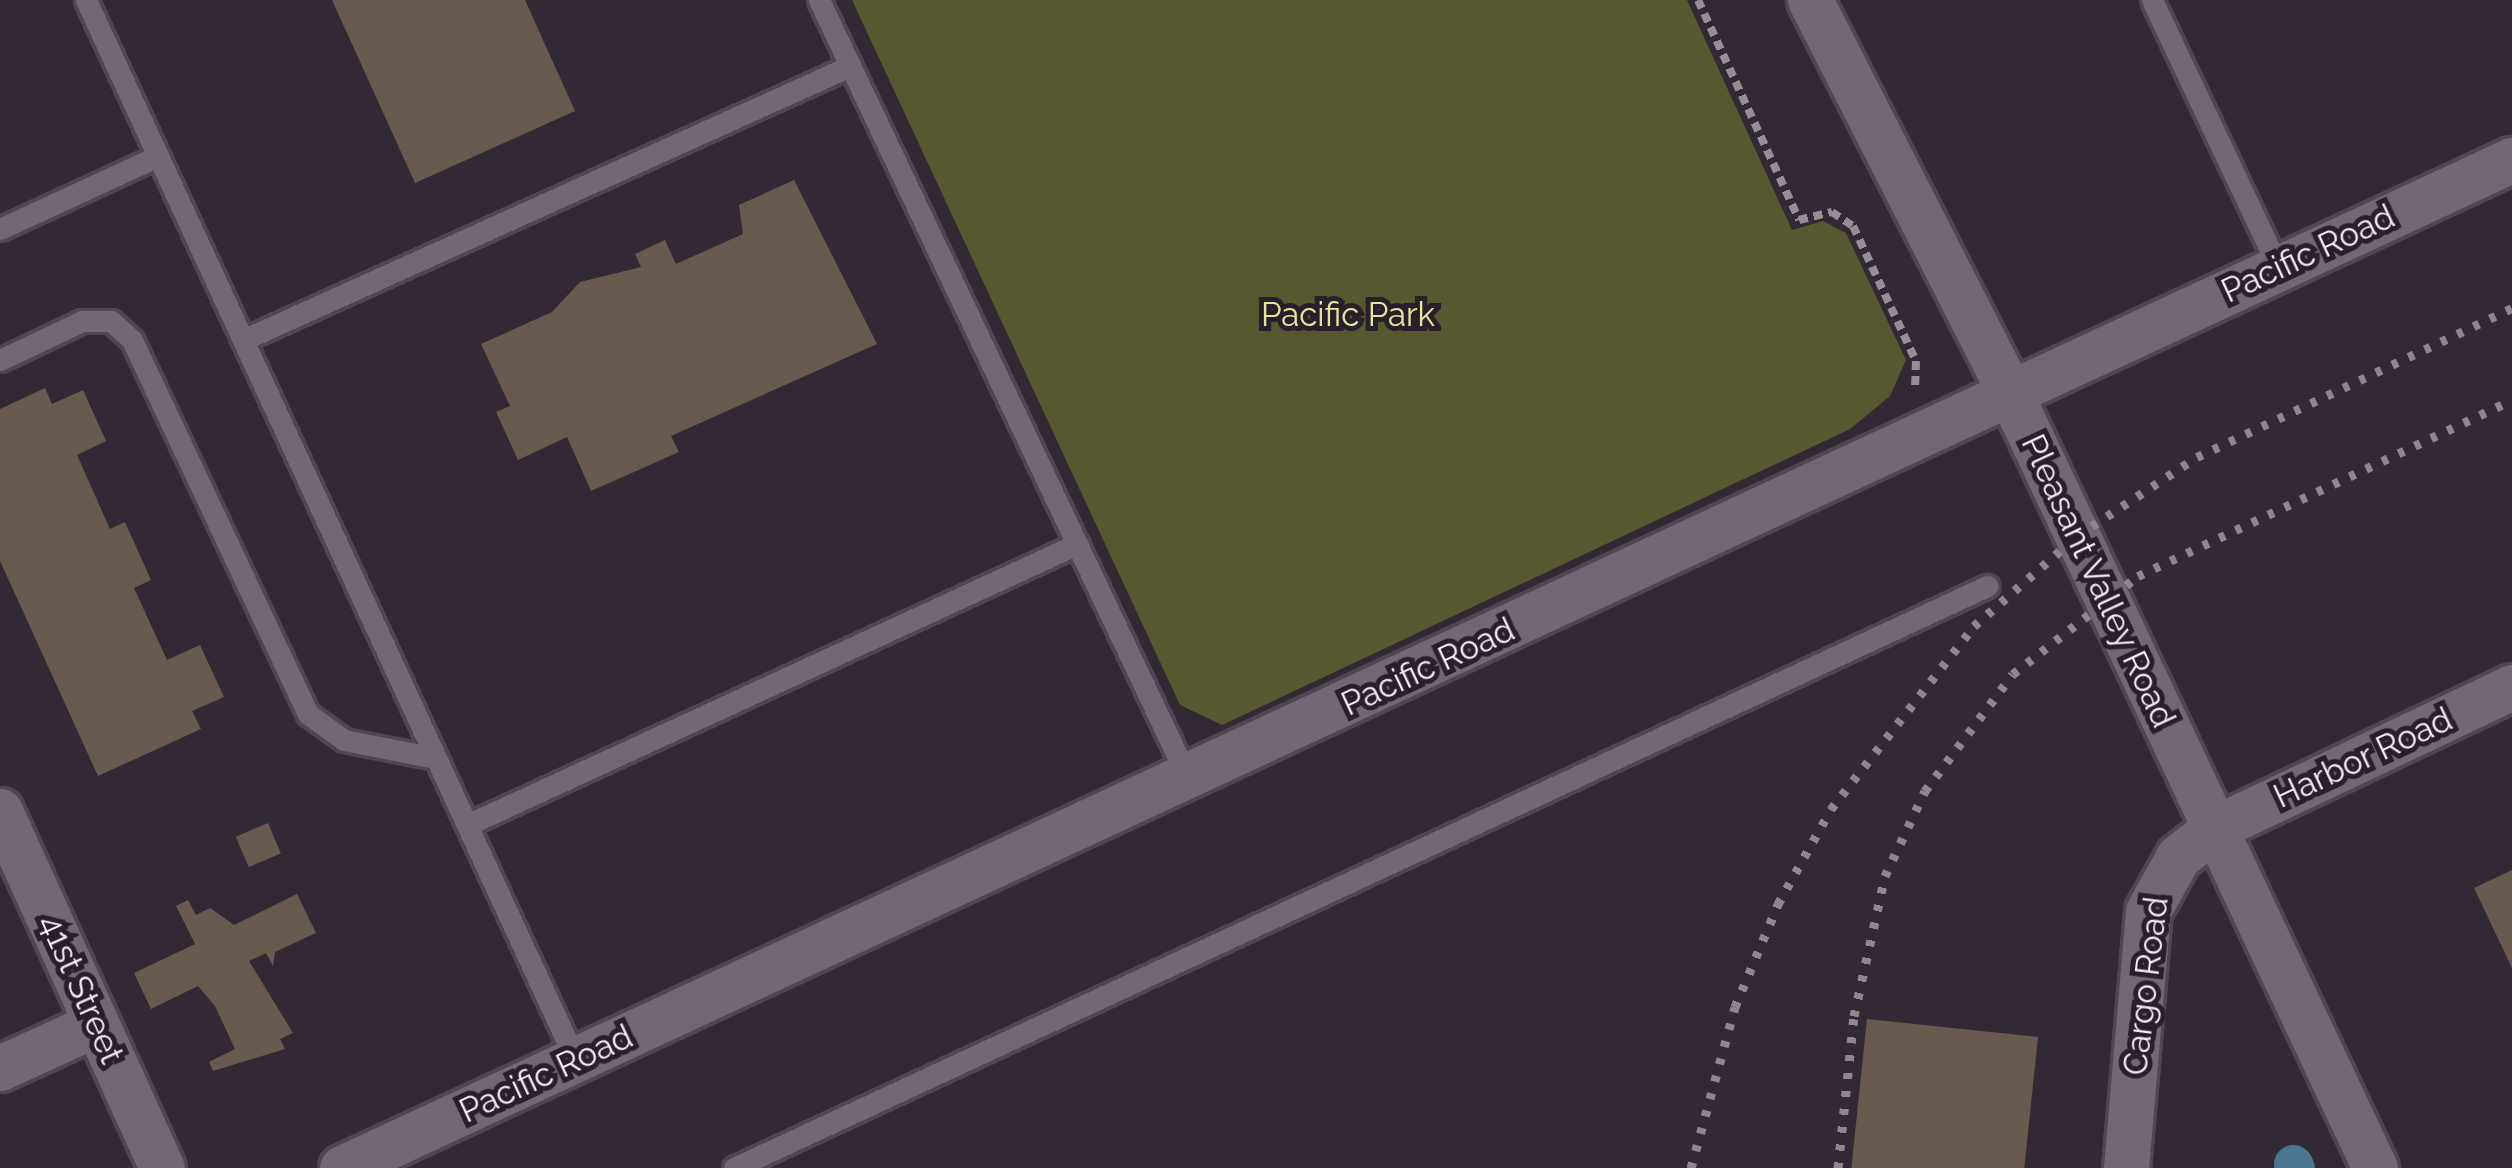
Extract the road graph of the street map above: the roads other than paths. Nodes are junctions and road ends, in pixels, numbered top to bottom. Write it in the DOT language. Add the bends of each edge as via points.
graph roads {
  1 [pos="86,0"];
  2 [pos="819,0"];
  3 [pos="1810,0"];
  4 [pos="2152,0"];
  5 [pos="850,66"];
  6 [pos="158,156"];
  7 [pos="2512,160"];
  8 [pos="0,230"];
  9 [pos="2278,267"];
  10 [pos="243,340"];
  11 [pos="0,360"];
  12 [pos="2012,397"];
  13 [pos="1077,544"];
  14 [pos="1987,586"];
  15 [pos="2512,688"];
  16 [pos="436,758"];
  17 [pos="1188,778"];
  18 [pos="0,811"];
  19 [pos="466,825"];
  20 [pos="2215,828"];
  21 [pos="96,1024"];
  22 [pos="576,1060"];
  23 [pos="0,1068"];
  24 [pos="162,1168"];
  25 [pos="342,1168"];
  26 [pos="734,1168"];
  27 [pos="2126,1168"];
  28 [pos="2375,1168"];
  1 -- 6 [label="lane"];
  2 -- 5 [label="lane"];
  3 -- 12 [label="street, Pleasant Valley Road"];
  4 -- 9 [label="lane"];
  5 -- 10 [label="lane"];
  5 -- 13 [label="lane"];
  6 -- 8 [label="lane"];
  6 -- 10 [label="lane"];
  7 -- 9 [label="street, Pacific Road"];
  9 -- 12 [label="street, Pacific Road"];
  10 -- 16 [label="lane"];
  11 -- 16 [label="lane" via="82,321 111,321 132,340 308,714 366,747"];
  12 -- 17 [label="street, Pacific Road"];
  12 -- 20 [label="street, Pleasant Valley Road"];
  13 -- 17 [label="lane"];
  13 -- 19 [label="lane"];
  14 -- 26 [label="lane"];
  15 -- 20 [label="street, Harbor Road"];
  16 -- 19 [label="lane"];
  17 -- 22 [label="street, Pacific Road"];
  18 -- 21 [label="street, 41st Street"];
  19 -- 22 [label="lane"];
  20 -- 27 [label="street, Cargo Road" via="2178,856 2148,910"];
  20 -- 28 [label="street, Pleasant Valley Road"];
  21 -- 23 [label="street"];
  21 -- 24 [label="street, 41st Street"];
  22 -- 25 [label="street, Pacific Road"];
}
